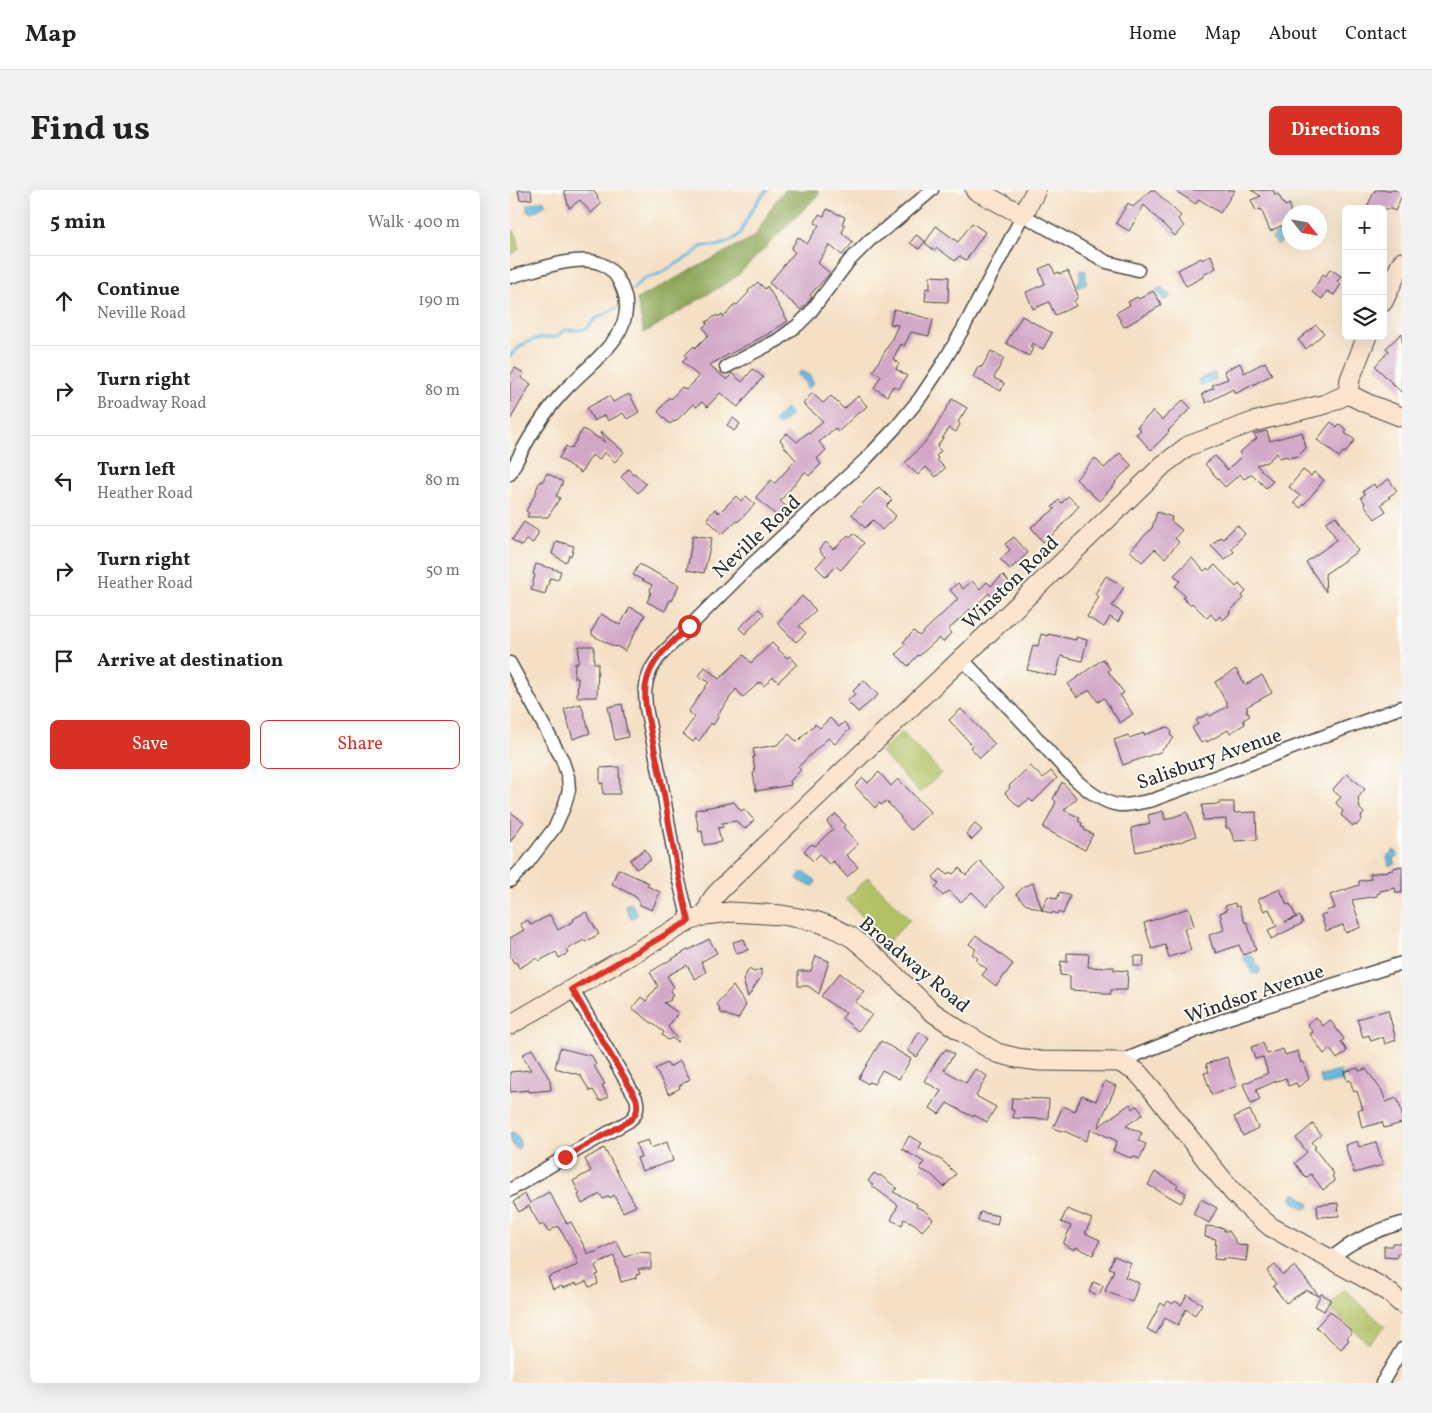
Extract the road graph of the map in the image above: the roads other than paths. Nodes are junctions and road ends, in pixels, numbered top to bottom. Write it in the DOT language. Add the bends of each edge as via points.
graph roads {
  1 [pos="932,190"];
  2 [pos="975,190"];
  3 [pos="1036,190"];
  4 [pos="1023,215"];
  5 [pos="1402,262"];
  6 [pos="1138,270"];
  7 [pos="510,277"];
  8 [pos="1386,295"];
  9 [pos="1365,340"];
  10 [pos="726,367"];
  11 [pos="1348,394"];
  12 [pos="1402,417"];
  13 [pos="510,474"];
  14 [pos="962,659"];
  15 [pos="510,662"];
  16 [pos="1402,707"];
  17 [pos="510,881"];
  18 [pos="697,918"];
  19 [pos="1402,963"];
  20 [pos="572,989"];
  21 [pos="510,1025"];
  22 [pos="1119,1062"];
  23 [pos="510,1190"];
  24 [pos="1402,1223"];
  25 [pos="1331,1259"];
  26 [pos="1402,1304"];
  27 [pos="1402,1349"];
  28 [pos="1382,1383"];
  1 -- 10 [label="street" via="849,261 798,325 778,340"];
  2 -- 4 [label="street"];
  3 -- 4 [label="street"];
  4 -- 6 [label="street" via="1107,262"];
  4 -- 18 [label="street, Neville Road" via="963,329 915,405 865,460 728,588 659,656 651,669 645,692 646,708 677,872"];
  5 -- 8 [label="street"];
  7 -- 13 [label="street" via="556,264 584,260 600,263 620,282 626,305 624,321 617,336 545,414"];
  9 -- 11 [label="street" via="1350,379"];
  11 -- 12 [label="street"];
  11 -- 14 [label="street, Winston Road" via="1326,404 1253,422 1188,446 1163,465"];
  14 -- 16 [label="street, Salisbury Avenue" via="1073,778 1090,793 1119,805 1153,800"];
  14 -- 18 [label="street, Winston Road" via="720,890"];
  15 -- 17 [label="street" via="562,759 569,790 555,827"];
  18 -- 20 [label="street, Broadway Road"];
  18 -- 22 [label="street, Broadway Road" via="730,912 815,921 853,938 931,1011 997,1052 1040,1061"];
  19 -- 22 [label="street, Windsor Avenue" via="1228,1018"];
  20 -- 21 [label="street, Broadway Road"];
  20 -- 23 [label="street" via="636,1098 637,1112 629,1121"];
  22 -- 25 [label="street" via="1137,1072 1250,1209 1272,1227"];
  24 -- 25 [label="street" via="1356,1241"];
  25 -- 26 [label="street" via="1378,1285"];
  27 -- 28 [label="street"];
}
